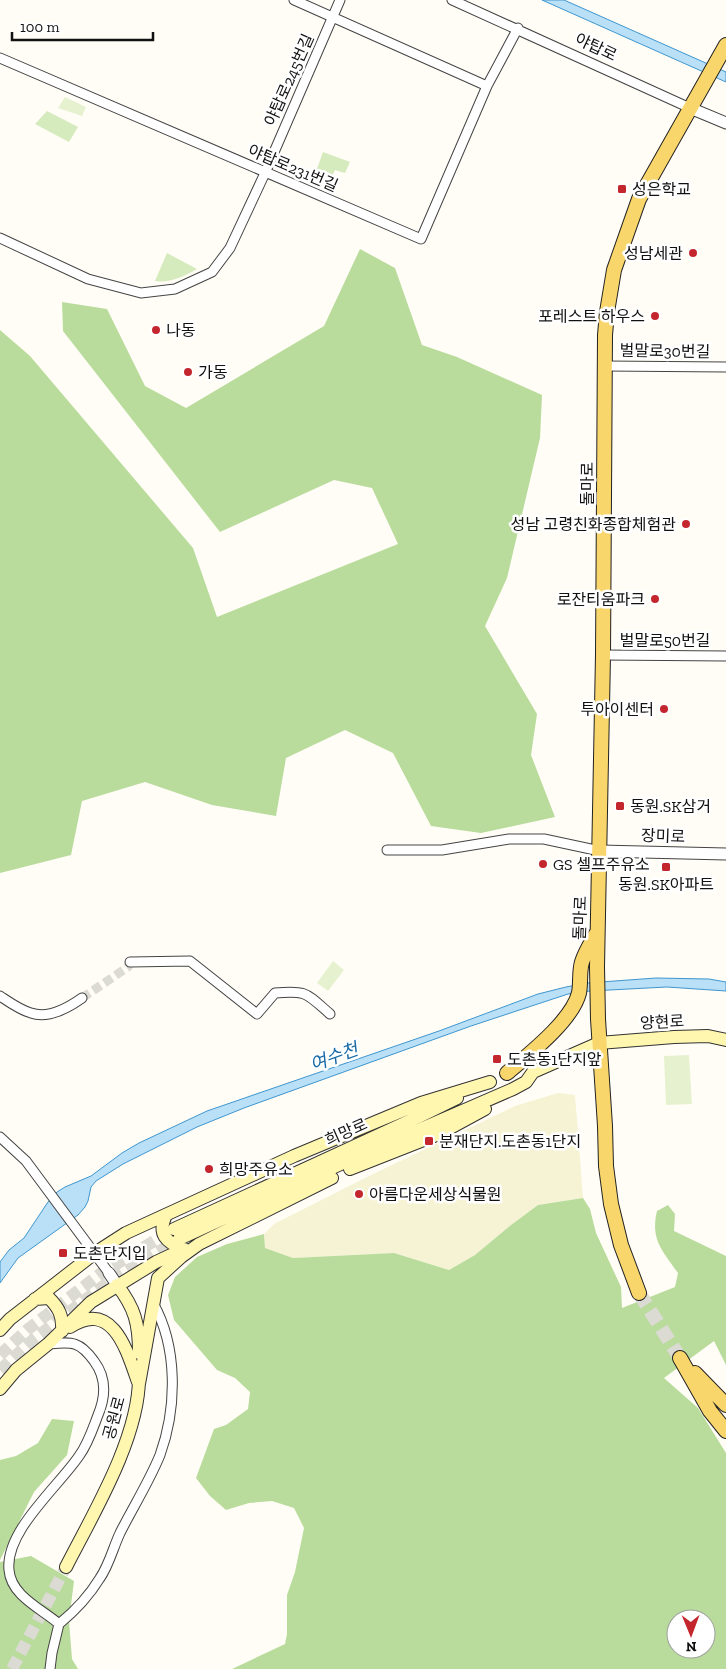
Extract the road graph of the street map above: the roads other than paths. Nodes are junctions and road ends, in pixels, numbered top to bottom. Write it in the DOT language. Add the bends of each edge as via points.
graph roads {
  1 [pos="294,0"];
  2 [pos="340,0"];
  3 [pos="452,0"];
  4 [pos="333,17"];
  5 [pos="518,28"];
  6 [pos="723,50"];
  7 [pos="0,58"];
  8 [pos="487,86"];
  9 [pos="690,108"];
  10 [pos="726,122"];
  11 [pos="265,173"];
  12 [pos="0,238"];
  13 [pos="605,366"];
  14 [pos="726,367"];
  15 [pos="603,655"];
  16 [pos="726,656"];
  17 [pos="387,850"];
  18 [pos="600,851"];
  19 [pos="726,854"];
  20 [pos="598,931"];
  21 [pos="130,962"];
  22 [pos="0,996"];
  23 [pos="82,998"];
  24 [pos="330,1014"];
  25 [pos="726,1040"];
  26 [pos="599,1043"];
  27 [pos="533,1072"];
  28 [pos="507,1073"];
  29 [pos="490,1082"];
  30 [pos="513,1089"];
  31 [pos="0,1137"];
  32 [pos="166,1214"];
  33 [pos="236,1225"];
  34 [pos="179,1239"];
  35 [pos="95,1253"];
  36 [pos="108,1273"];
  37 [pos="117,1286"];
  38 [pos="639,1293"];
  39 [pos="35,1299"];
  40 [pos="152,1302"];
  41 [pos="0,1330"];
  42 [pos="62,1331"];
  43 [pos="48,1344"];
  44 [pos="139,1384"];
  45 [pos="0,1389"];
  46 [pos="726,1405"];
  47 [pos="726,1431"];
  48 [pos="66,1567"];
  49 [pos="60,1624"];
  50 [pos="50,1669"];
  1 -- 4 [label="street"];
  2 -- 4 [label="street, 야탑로245번길"];
  3 -- 5 [label="street, 야탑로"];
  4 -- 8 [label="street"];
  4 -- 11 [label="street, 야탑로245번길"];
  5 -- 8 [label="street, 야탑로231번길"];
  5 -- 9 [label="street, 야탑로"];
  6 -- 9 [label="main road, 돌마로"];
  7 -- 11 [label="street, 야탑로231번길"];
  8 -- 11 [label="street, 야탑로231번길" via="421,239"];
  9 -- 10 [label="street, 야탑로"];
  9 -- 13 [label="main road, 돌마로" via="640,199 623,242 614,270 607,312"];
  11 -- 12 [label="street, 야탑로245번길" via="230,248 212,272 175,289 141,293 88,279"];
  13 -- 14 [label="street, 벌말로30번길"];
  13 -- 15 [label="main road, 돌마로"];
  15 -- 16 [label="street, 벌말로50번길"];
  15 -- 18 [label="main road, 돌마로"];
  17 -- 18 [label="street" via="442,850 509,839 544,839"];
  18 -- 19 [label="street, 장미로"];
  18 -- 20 [label="main road, 돌마로"];
  20 -- 26 [label="main road, 돌마로"];
  20 -- 28 [label="main road" via="582,962 576,1001 538,1047"];
  21 -- 24 [label="street" via="190,961 257,1014 275,993 290,992 306,993"];
  22 -- 23 [label="street" via="31,1014 66,1009"];
  25 -- 26 [label="main road, 양현로" via="708,1036"];
  26 -- 27 [label="main road, 희망로"];
  26 -- 38 [label="main road" via="611,1204 621,1245"];
  27 -- 28 [label="main road, 희망로"];
  27 -- 30 [label="main road, 희망로" via="526,1082"];
  28 -- 29 [label="main road, 희망로"];
  29 -- 32 [label="main road" via="420,1103"];
  29 -- 34 [label="main road, 희망로"];
  30 -- 33 [label="main road" via="439,1134 353,1168"];
  30 -- 34 [label="main road, 희망로"];
  31 -- 35 [label="street" via="26,1161"];
  32 -- 34 [label="main road" via="162,1223 163,1233 167,1240"];
  32 -- 35 [label="main road" via="126,1233"];
  33 -- 34 [label="main road"];
  33 -- 40 [label="main road" via="199,1244 158,1278"];
  34 -- 37 [label="main road" via="156,1262"];
  35 -- 36 [label="street"];
  35 -- 39 [label="main road"];
  36 -- 37 [label="street, 공원로"];
  37 -- 42 [label="main road" via="90,1302"];
  37 -- 44 [label="main road, 공원로" via="129,1300 137,1322"];
  39 -- 41 [label="main road"];
  39 -- 42 [label="main road" via="48,1298 56,1305 61,1313"];
  40 -- 44 [label="main road"];
  40 -- 49 [label="street" via="170,1345 172,1387 160,1455 100,1578"];
  42 -- 43 [label="main road"];
  43 -- 44 [label="main road" via="72,1325 91,1319 103,1320 117,1332"];
  43 -- 45 [label="main road" via="16,1370"];
  43 -- 49 [label="street" via="70,1342 79,1345 89,1354 102,1376 104,1392 102,1405 81,1454 20,1528 9,1559 8,1571 13,1585 21,1595"];
  44 -- 48 [label="main road, 공원로" via="134,1416 118,1462"];
  46 -- 47 [label="main road" via="680,1358 710,1411"];
  49 -- 50 [label="street"];
}
